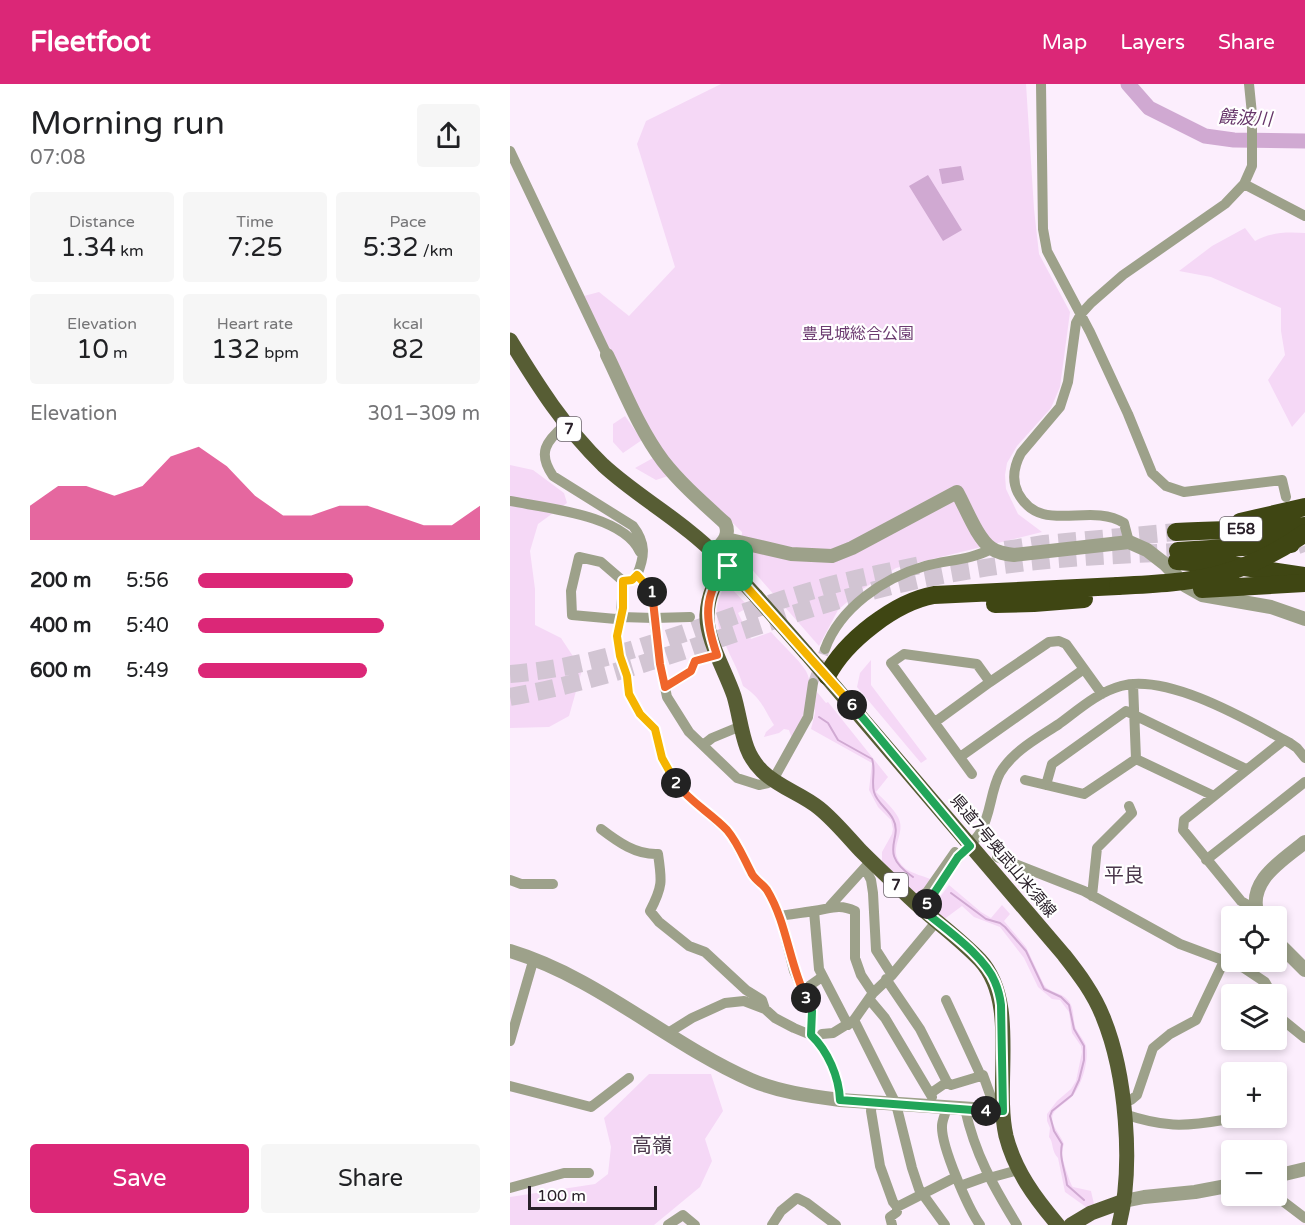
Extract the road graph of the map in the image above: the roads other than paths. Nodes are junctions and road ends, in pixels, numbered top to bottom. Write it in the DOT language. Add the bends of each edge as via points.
graph roads {
  1 [pos="1041,84"];
  2 [pos="1249,84"];
  3 [pos="510,151"];
  4 [pos="1244,184"];
  5 [pos="1305,216"];
  6 [pos="1081,314"];
  7 [pos="510,340"];
  8 [pos="607,355"];
  9 [pos="565,425"];
  10 [pos="1286,497"];
  11 [pos="510,501"];
  12 [pos="1305,507"];
  13 [pos="1305,526"];
  14 [pos="1212,529"];
  15 [pos="1176,532"];
  16 [pos="1305,533"];
  17 [pos="726,539"];
  18 [pos="1130,542"];
  19 [pos="1305,542"];
  20 [pos="991,549"];
  21 [pos="714,552"];
  22 [pos="643,558"];
  23 [pos="733,571"];
  24 [pos="637,575"];
  25 [pos="1305,576"];
  26 [pos="623,581"];
  27 [pos="1305,584"];
  28 [pos="1119,591"];
  29 [pos="621,617"];
  30 [pos="690,617"];
  31 [pos="654,618"];
  32 [pos="1305,620"];
  33 [pos="825,649"];
  34 [pos="717,655"];
  35 [pos="1084,669"];
  36 [pos="820,679"];
  37 [pos="990,682"];
  38 [pos="1133,684"];
  39 [pos="665,687"];
  40 [pos="1102,693"];
  41 [pos="1134,714"];
  42 [pos="935,722"];
  43 [pos="741,726"];
  44 [pos="1284,740"];
  45 [pos="703,745"];
  46 [pos="960,757"];
  47 [pos="1305,758"];
  48 [pos="1136,759"];
  49 [pos="1246,770"];
  50 [pos="972,774"];
  51 [pos="773,780"];
  52 [pos="1025,780"];
  53 [pos="1305,782"];
  54 [pos="1046,785"];
  55 [pos="1214,796"];
  56 [pos="1129,806"];
  57 [pos="601,829"];
  58 [pos="1305,842"];
  59 [pos="970,846"];
  60 [pos="955,852"];
  61 [pos="997,857"];
  62 [pos="1206,860"];
  63 [pos="868,864"];
  64 [pos="510,880"];
  65 [pos="553,884"];
  66 [pos="1092,896"];
  67 [pos="830,906"];
  68 [pos="918,906"];
  69 [pos="1248,906"];
  70 [pos="1257,906"];
  71 [pos="814,911"];
  72 [pos="780,916"];
  73 [pos="936,922"];
  74 [pos="510,951"];
  75 [pos="1287,952"];
  76 [pos="534,958"];
  77 [pos="1221,958"];
  78 [pos="1221,967"];
  79 [pos="1305,970"];
  80 [pos="1250,972"];
  81 [pos="822,977"];
  82 [pos="889,977"];
  83 [pos="1267,984"];
  84 [pos="802,991"];
  85 [pos="871,996"];
  86 [pos="946,1000"];
  87 [pos="765,1009"];
  88 [pos="851,1023"];
  89 [pos="1287,1023"];
  90 [pos="669,1033"];
  91 [pos="817,1034"];
  92 [pos="1305,1038"];
  93 [pos="510,1041"];
  94 [pos="981,1076"];
  95 [pos="629,1078"];
  96 [pos="947,1082"];
  97 [pos="510,1086"];
  98 [pos="932,1099"];
  99 [pos="840,1100"];
  100 [pos="872,1103"];
  101 [pos="896,1104"];
  102 [pos="947,1107"];
  103 [pos="1123,1107"];
  104 [pos="965,1109"];
  105 [pos="1000,1111"];
  106 [pos="1221,1120"];
  107 [pos="1305,1169"];
  108 [pos="1018,1170"];
  109 [pos="589,1173"];
  110 [pos="1287,1173"];
  111 [pos="988,1177"];
  112 [pos="958,1182"];
  113 [pos="1221,1187"];
  114 [pos="510,1188"];
  115 [pos="923,1195"];
  116 [pos="1124,1201"];
  117 [pos="1287,1204"];
  118 [pos="897,1206"];
  119 [pos="1305,1218"];
  120 [pos="668,1225"];
  121 [pos="695,1225"];
  122 [pos="772,1225"];
  123 [pos="836,1225"];
  124 [pos="892,1225"];
  125 [pos="945,1225"];
  126 [pos="980,1225"];
  127 [pos="1017,1225"];
  128 [pos="1058,1225"];
  129 [pos="1071,1225"];
  130 [pos="1119,1225"];
  1 -- 6 [label="street" via="1043,229 1047,251"];
  2 -- 4 [label="street" via="1252,166"];
  3 -- 8 [label="street"];
  4 -- 5 [label="street"];
  4 -- 6 [label="street" via="1225,204 1123,275"];
  6 -- 10 [label="street" via="1152,473 1166,486 1184,492 1282,480"];
  6 -- 18 [label="street" via="1060,407 1021,453 1013,481 1029,507 1052,516 1113,516 1124,523"];
  7 -- 9 [label="main road, 県道7号奥武山米須線 / 7"];
  8 -- 17 [label="street" via="641,426 662,459 725,523"];
  9 -- 21 [label="main road, 県道7号奥武山米須線 / 7" via="617,477"];
  9 -- 22 [label="street" via="546,444 546,466 553,476 633,526 640,536"];
  11 -- 22 [label="street" via="599,519 635,542"];
  12 -- 14 [label="highway"];
  13 -- 14 [label="highway, E58"];
  14 -- 15 [label="highway, E58"];
  16 -- 28 [label="highway, bridge" via="1264,559 1234,572"];
  17 -- 20 [label="street" via="791,554 832,556 957,492"];
  17 -- 21 [label="street"];
  18 -- 20 [label="street" via="1014,555"];
  18 -- 32 [label="street" via="1147,550 1186,586 1202,595 1271,607"];
  19 -- 25 [label="highway, E58" via="1177,556"];
  20 -- 33 [label="street" via="980,555 922,567 869,594 838,622"];
  21 -- 23 [label="main road, 県道7号奥武山米須線 / 7"];
  22 -- 24 [label="street"];
  23 -- 34 [label="main road, 7" via="715,583 708,607 708,628"];
  23 -- 36 [label="main road, 県道7号奥武山米須線 / 7, bridge" via="806,653"];
  24 -- 26 [label="street"];
  24 -- 31 [label="street" via="654,593"];
  26 -- 29 [label="street"];
  26 -- 29 [label="street" via="601,562 579,557 571,591 572,615"];
  27 -- 28 [label="highway, bridge"];
  28 -- 36 [label="highway" via="1034,603 929,604 882,627 840,671"];
  29 -- 31 [label="street"];
  29 -- 72 [label="street" via="617,636 629,694 640,714 655,729 662,758 672,777 688,797 729,832"];
  30 -- 31 [label="street"];
  31 -- 39 [label="street"];
  34 -- 39 [label="street" via="695,661 691,671"];
  34 -- 43 [label="main road, 7"];
  35 -- 37 [label="street" via="1066,644 1049,642"];
  35 -- 40 [label="street"];
  35 -- 46 [label="street"];
  36 -- 51 [label="street" via="808,717"];
  36 -- 59 [label="main road, 県道7号奥武山米須線 / 7"];
  37 -- 42 [label="street"];
  37 -- 42 [label="street" via="977,664 910,654 891,663"];
  38 -- 40 [label="street"];
  38 -- 41 [label="street"];
  38 -- 44 [label="street" via="1172,688 1205,700"];
  39 -- 45 [label="street" via="673,709"];
  40 -- 59 [label="street" via="1008,762 996,784 987,819"];
  41 -- 48 [label="street"];
  41 -- 49 [label="street"];
  41 -- 54 [label="street" via="1126,711 1052,764"];
  42 -- 46 [label="street"];
  43 -- 45 [label="street"];
  43 -- 51 [label="main road, 7" via="749,754"];
  44 -- 47 [label="street" via="1298,748"];
  44 -- 49 [label="street"];
  45 -- 51 [label="street" via="737,778 759,785"];
  46 -- 50 [label="street"];
  48 -- 54 [label="street" via="1084,794"];
  48 -- 55 [label="street"];
  49 -- 55 [label="street"];
  51 -- 63 [label="main road, 7" via="819,807"];
  52 -- 54 [label="street"];
  53 -- 62 [label="street"];
  55 -- 62 [label="street" via="1182,825"];
  56 -- 66 [label="street" via="1132,813 1097,848"];
  57 -- 87 [label="street" via="645,855 658,854 661,891 650,911 689,946 705,952 762,1000"];
  58 -- 70 [label="street" via="1265,875 1256,891"];
  59 -- 68 [label="street"];
  59 -- 103 [label="main road, 県道7号奥武山米須線 / 7" via="1064,955 1094,997 1113,1048"];
  60 -- 68 [label="street"];
  61 -- 66 [label="street"];
  62 -- 69 [label="street"];
  63 -- 67 [label="street"];
  63 -- 68 [label="main road, 7"];
  63 -- 82 [label="street" via="876,950"];
  64 -- 65 [label="street" via="521,885"];
  66 -- 77 [label="street" via="1180,944"];
  67 -- 71 [label="street"];
  67 -- 85 [label="street" via="855,911 855,958"];
  68 -- 73 [label="main road, 7"];
  71 -- 72 [label="street"];
  71 -- 81 [label="street"];
  72 -- 84 [label="street"];
  73 -- 82 [label="street"];
  73 -- 105 [label="main road, 7" via="980,960 995,980 1001,1005"];
  74 -- 76 [label="street"];
  75 -- 79 [label="street"];
  76 -- 90 [label="street"];
  76 -- 93 [label="street"];
  78 -- 103 [label="street" via="1196,1020 1153,1048 1137,1095"];
  80 -- 83 [label="street"];
  81 -- 84 [label="street"];
  81 -- 88 [label="street"];
  82 -- 85 [label="street"];
  82 -- 96 [label="street"];
  84 -- 91 [label="street"];
  85 -- 88 [label="street"];
  85 -- 98 [label="street"];
  86 -- 94 [label="street"];
  87 -- 90 [label="street" via="744,1001 725,1003"];
  87 -- 91 [label="street" via="775,1018"];
  88 -- 91 [label="street" via="833,1033"];
  88 -- 101 [label="street"];
  89 -- 92 [label="street"];
  90 -- 99 [label="street" via="752,1081"];
  91 -- 99 [label="street" via="836,1075"];
  94 -- 96 [label="street" via="951,1085"];
  94 -- 105 [label="street"];
  95 -- 97 [label="street" via="591,1107"];
  96 -- 98 [label="street"];
  98 -- 101 [label="street"];
  98 -- 102 [label="street"];
  99 -- 100 [label="street"];
  100 -- 101 [label="street"];
  100 -- 118 [label="street" via="880,1166"];
  101 -- 115 [label="street"];
  102 -- 104 [label="street"];
  102 -- 112 [label="street" via="942,1127"];
  103 -- 106 [label="street" via="1164,1125"];
  103 -- 116 [label="main road, 県道7号奥武山米須線 / 7"];
  104 -- 105 [label="street"];
  104 -- 111 [label="street"];
  105 -- 108 [label="main road, 7"];
  107 -- 110 [label="street"];
  108 -- 111 [label="street"];
  108 -- 128 [label="main road, 7"];
  109 -- 114 [label="street" via="564,1173"];
  111 -- 112 [label="street"];
  111 -- 127 [label="street"];
  112 -- 115 [label="street"];
  112 -- 126 [label="street"];
  113 -- 116 [label="street"];
  115 -- 118 [label="street"];
  115 -- 125 [label="street"];
  116 -- 129 [label="main road"];
  116 -- 130 [label="main road, 県道7号奥武山米須線 / 7"];
  117 -- 119 [label="street"];
  118 -- 124 [label="street" via="897,1212 890,1217"];
  120 -- 121 [label="street" via="683,1215"];
  122 -- 123 [label="street" via="797,1198"];
}
